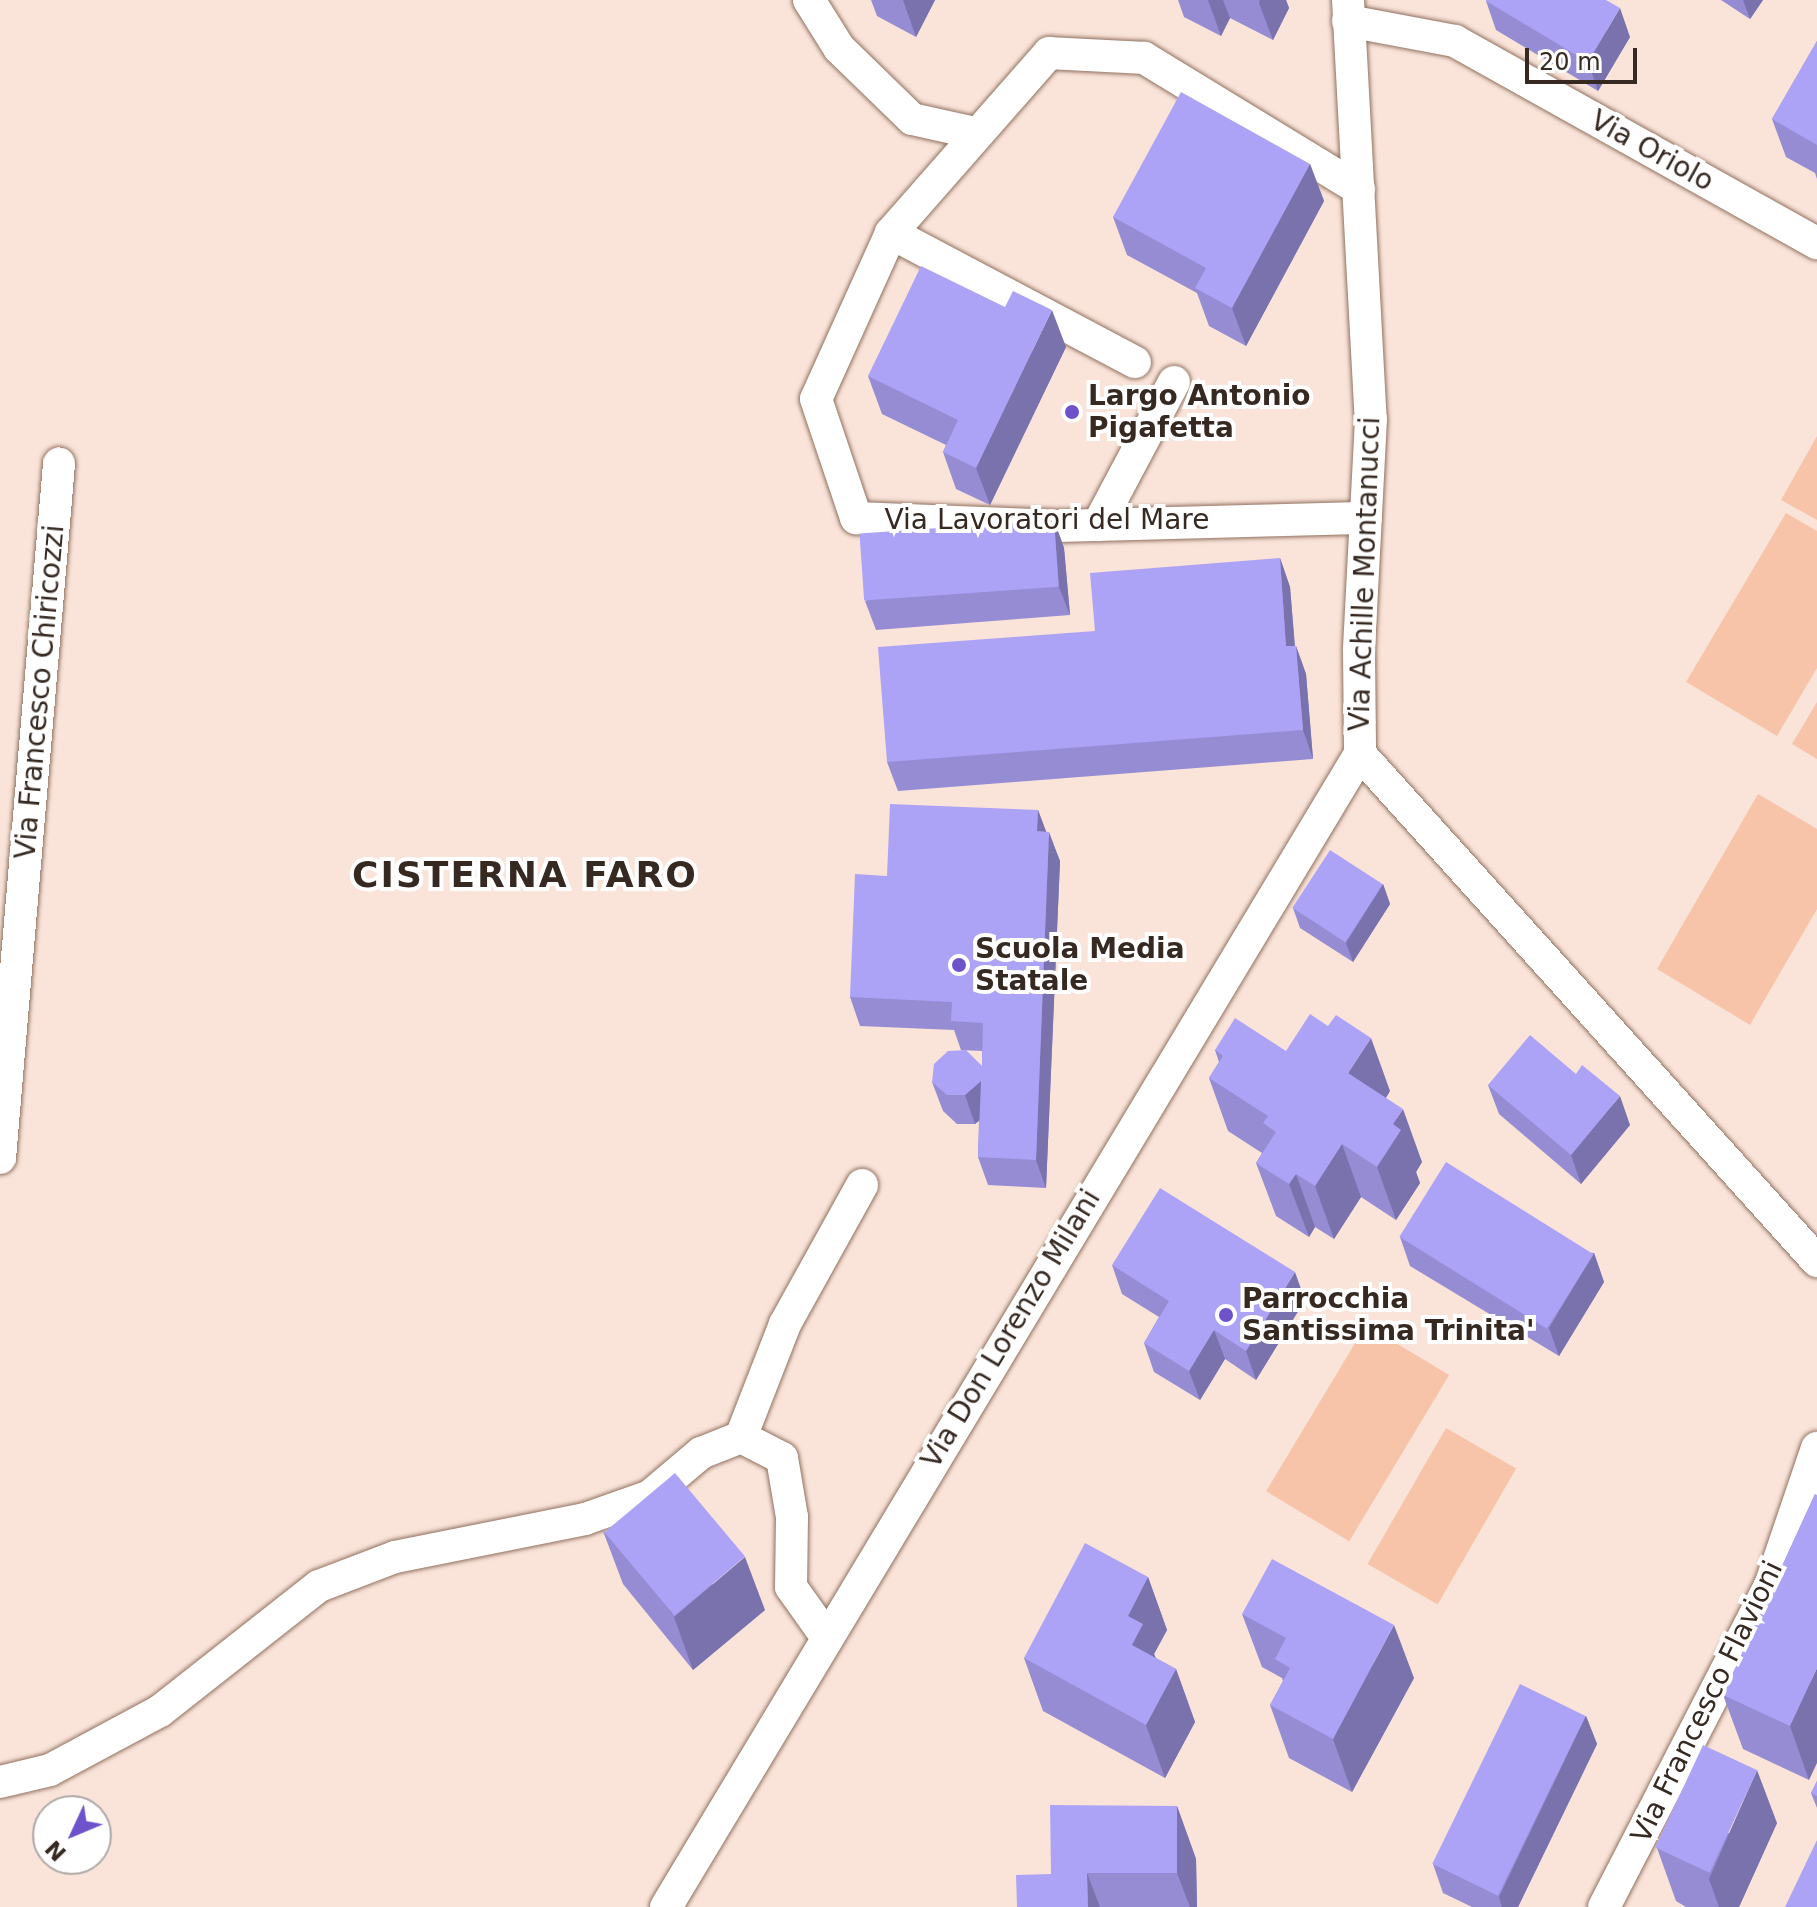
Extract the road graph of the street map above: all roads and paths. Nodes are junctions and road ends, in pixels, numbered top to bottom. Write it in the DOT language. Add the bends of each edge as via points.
graph roads {
  1 [pos="809,0"];
  2 [pos="1348,11"];
  3 [pos="975,133"];
  4 [pos="1359,189"];
  5 [pos="891,233"];
  6 [pos="1817,243"];
  7 [pos="1135,362"];
  8 [pos="1174,382"];
  9 [pos="59,464"];
  10 [pos="1366,518"];
  11 [pos="1098,525"];
  12 [pos="1360,754"];
  13 [pos="0,1158"];
  14 [pos="862,1185"];
  15 [pos="1817,1261"];
  16 [pos="741,1437"];
  17 [pos="1817,1448"];
  18 [pos="826,1636"];
  19 [pos="0,1782"];
  20 [pos="666,1907"];
  21 [pos="1604,1907"];
  1 -- 3 [label="street" via="839,48 912,119"];
  2 -- 4 [label="street, Via Achille Montanucci"];
  2 -- 6 [label="street, Via Oriolo" via="1455,41"];
  3 -- 4 [label="street, Via Lavoratori del Mare" via="1049,53 1144,58"];
  3 -- 5 [label="street, Via Lavoratori del Mare"];
  4 -- 10 [label="street, Via Achille Montanucci" via="1371,419"];
  5 -- 7 [label="street"];
  5 -- 11 [label="street, Via Lavoratori del Mare" via="816,399 856,518"];
  8 -- 11 [label="street"];
  9 -- 13 [label="street, Via Francesco Chiricozzi"];
  10 -- 11 [label="street, Via Lavoratori del Mare"];
  10 -- 12 [label="street, Via Achille Montanucci"];
  12 -- 15 [label="street, Via Achille Montanucci"];
  12 -- 18 [label="street, Via Don Lorenzo Milani"];
  14 -- 16 [label="street" via="785,1324"];
  16 -- 18 [label="street" via="782,1458 792,1517 791,1587"];
  16 -- 19 [label="street" via="701,1453 650,1496 598,1514 395,1557 319,1586 160,1711 50,1770"];
  17 -- 21 [label="street, Via Francesco Flavioni" via="1770,1586"];
  18 -- 20 [label="street, Via Don Lorenzo Milani"];
}
